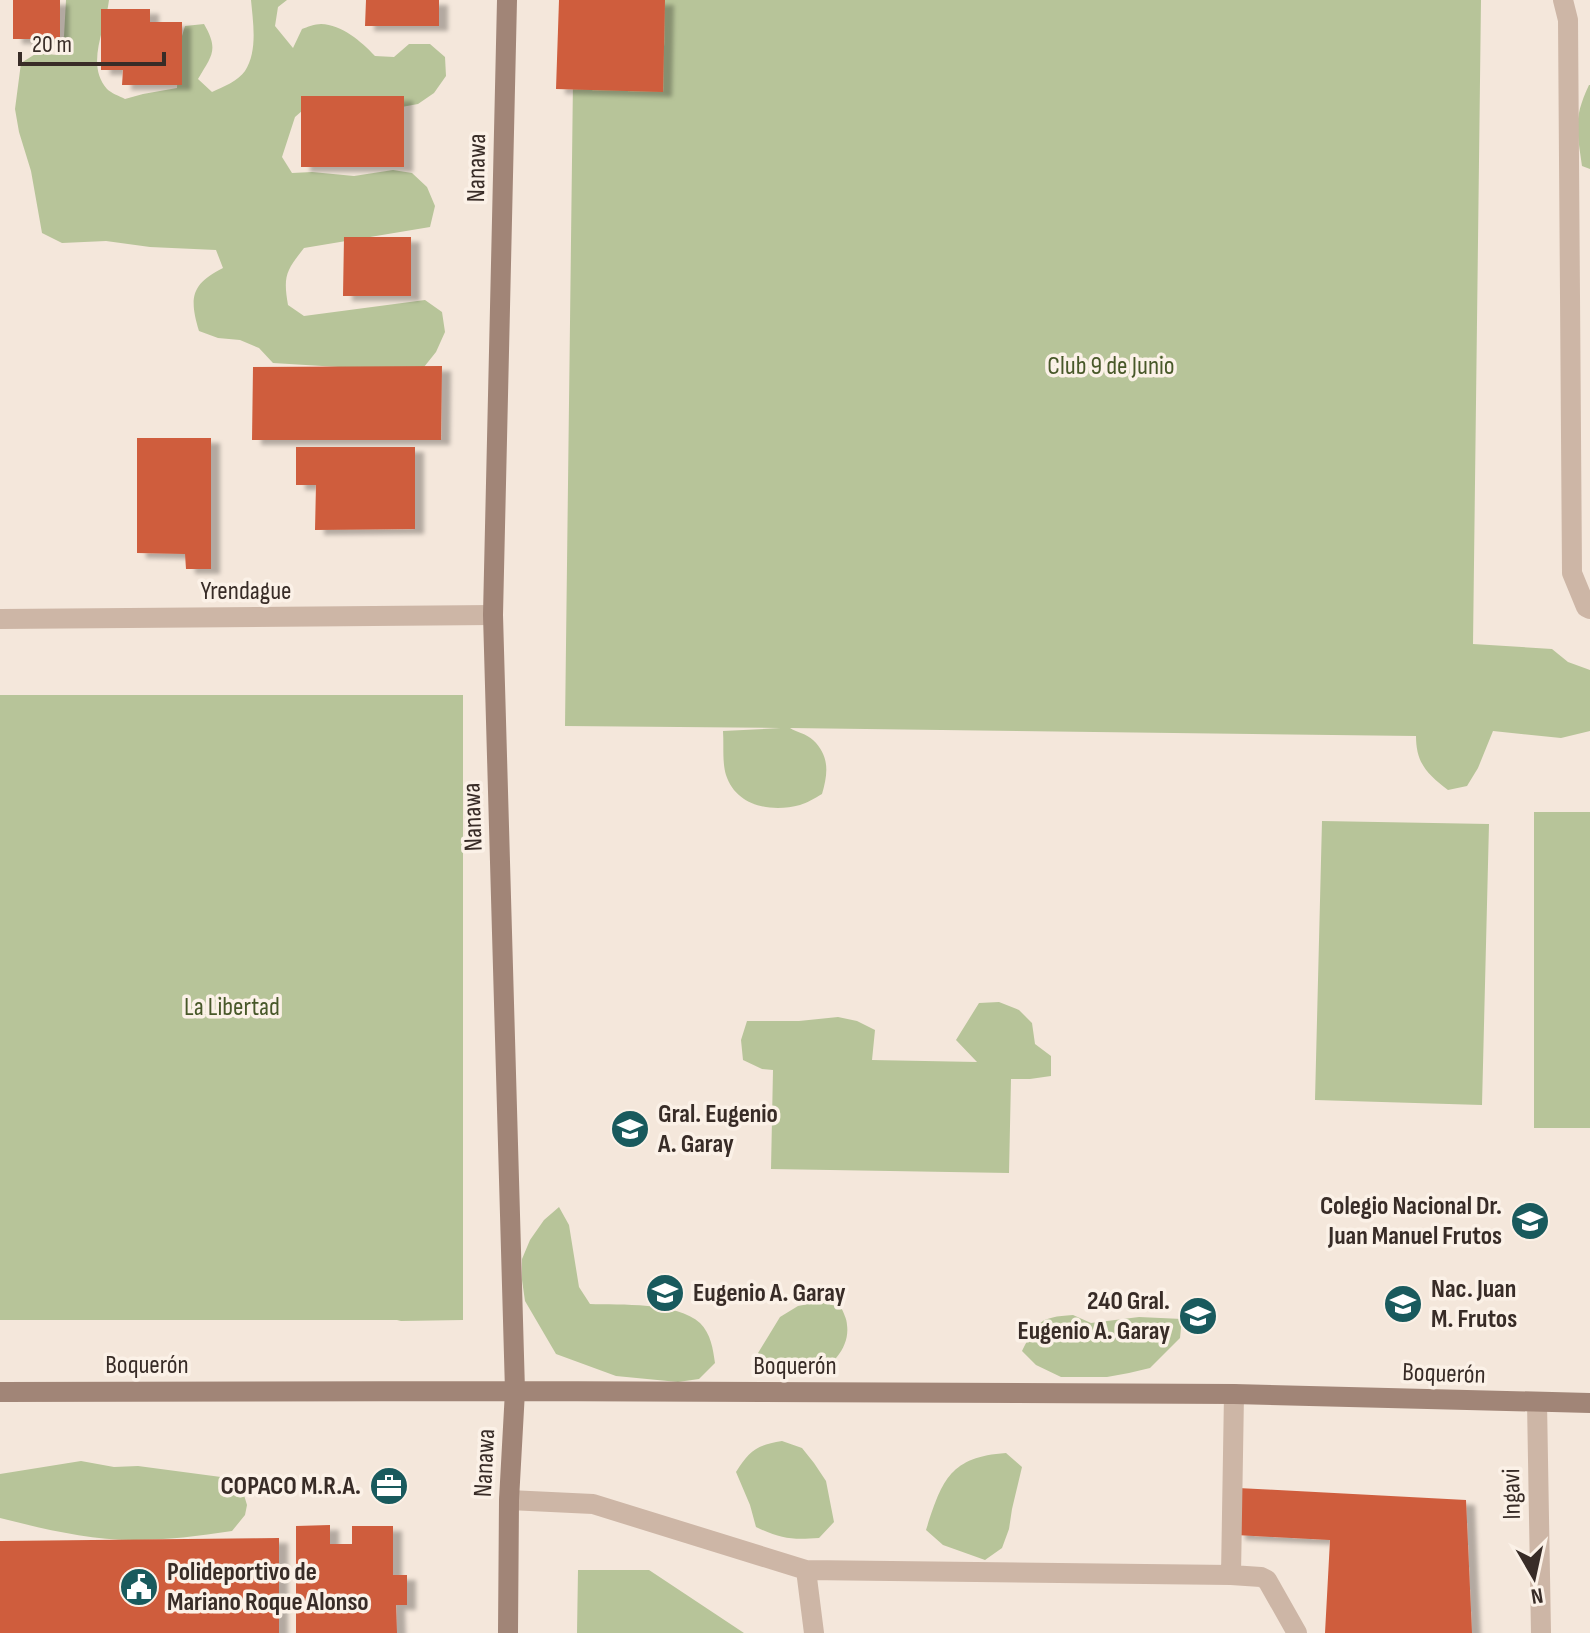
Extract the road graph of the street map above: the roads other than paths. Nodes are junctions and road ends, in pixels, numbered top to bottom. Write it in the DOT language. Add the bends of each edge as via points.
graph roads {
  1 [pos="507,0"];
  2 [pos="1563,0"];
  3 [pos="1590,609"];
  4 [pos="493,615"];
  5 [pos="0,619"];
  6 [pos="515,1391"];
  7 [pos="0,1392"];
  8 [pos="1234,1394"];
  9 [pos="1537,1402"];
  10 [pos="1590,1403"];
  11 [pos="509,1500"];
  12 [pos="806,1570"];
  13 [pos="1231,1575"];
  14 [pos="508,1633"];
  15 [pos="814,1633"];
  16 [pos="1297,1633"];
  17 [pos="1541,1633"];
  1 -- 4 [label="street, Nanawa"];
  2 -- 3 [label="street" via="1568,20 1572,573"];
  4 -- 5 [label="street, Yrendague"];
  4 -- 6 [label="street, Nanawa"];
  6 -- 7 [label="street, Boquerón"];
  6 -- 8 [label="street, Boquerón"];
  6 -- 11 [label="street, Nanawa"];
  8 -- 9 [label="street, Boquerón"];
  8 -- 13 [label="street"];
  9 -- 10 [label="street, Boquerón"];
  9 -- 17 [label="street, Ingavi"];
  11 -- 12 [label="street" via="593,1504"];
  11 -- 14 [label="street, Nanawa"];
  12 -- 13 [label="street"];
  12 -- 15 [label="street"];
  13 -- 16 [label="street" via="1267,1580"];
}
